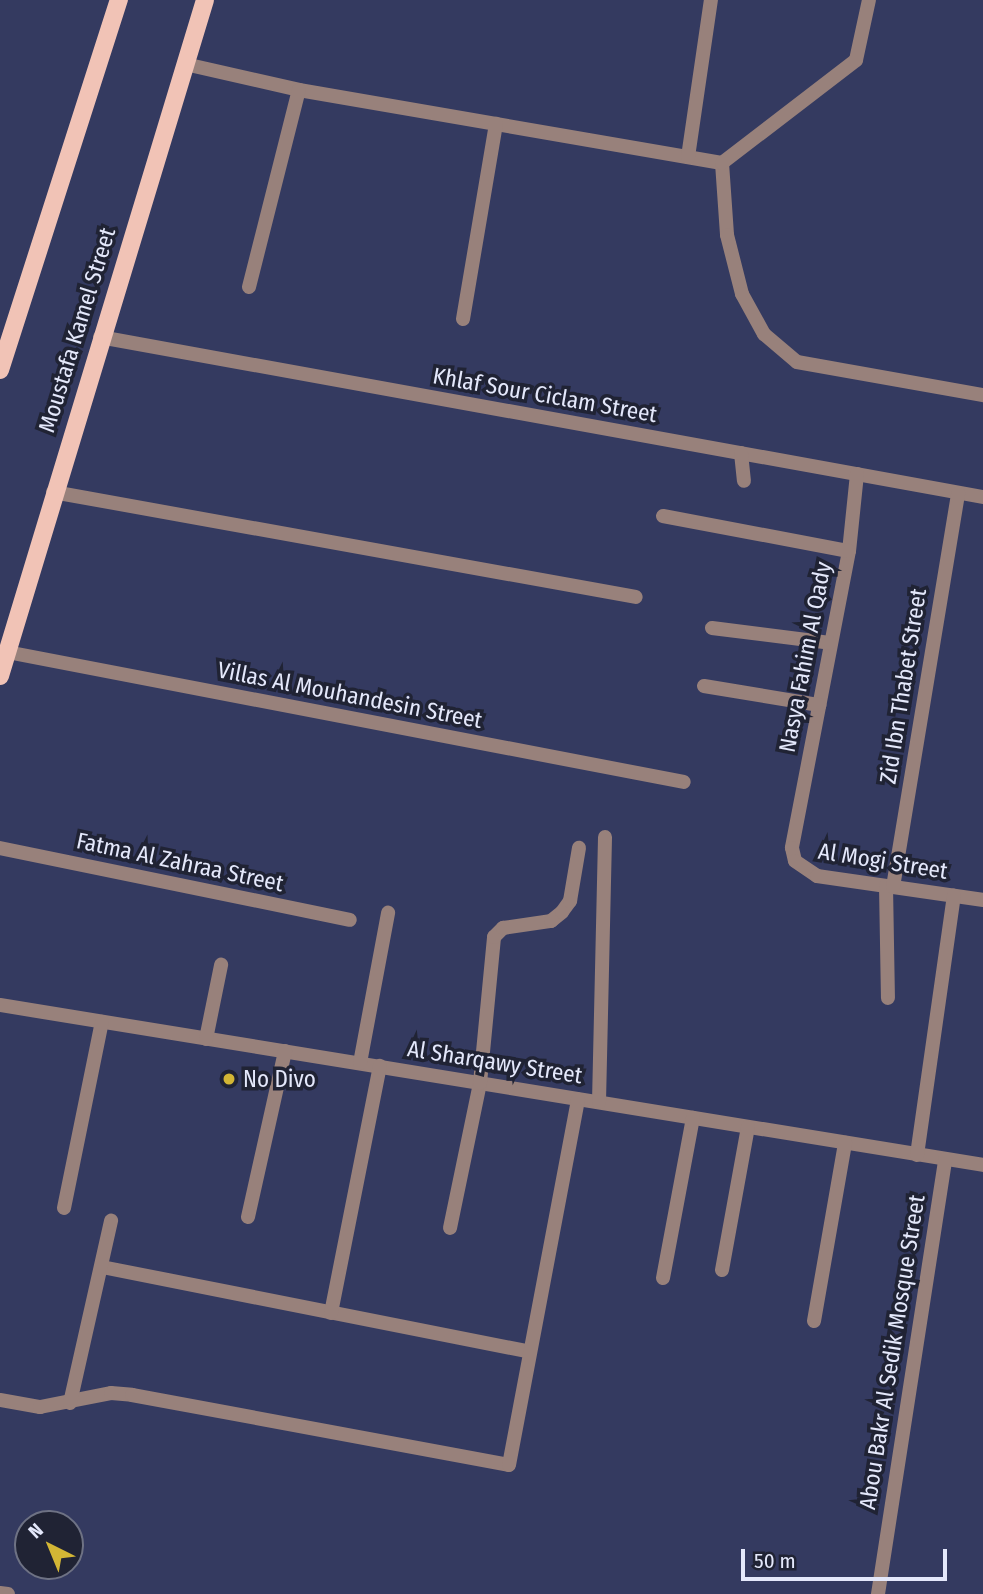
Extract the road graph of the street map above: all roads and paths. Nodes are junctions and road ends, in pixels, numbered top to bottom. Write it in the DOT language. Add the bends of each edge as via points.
graph roads {
  1 [pos="119,0"];
  2 [pos="205,0"];
  3 [pos="711,0"];
  4 [pos="869,0"];
  5 [pos="185,64"];
  6 [pos="299,90"];
  7 [pos="496,124"];
  8 [pos="688,157"];
  9 [pos="722,163"];
  10 [pos="248,287"];
  11 [pos="463,318"];
  12 [pos="100,337"];
  13 [pos="0,370"];
  14 [pos="983,395"];
  15 [pos="741,453"];
  16 [pos="857,474"];
  17 [pos="744,481"];
  18 [pos="53,492"];
  19 [pos="958,493"];
  20 [pos="983,497"];
  21 [pos="663,516"];
  22 [pos="849,551"];
  23 [pos="636,597"];
  24 [pos="712,628"];
  25 [pos="830,643"];
  26 [pos="7,652"];
  27 [pos="0,676"];
  28 [pos="704,686"];
  29 [pos="819,705"];
  30 [pos="684,782"];
  31 [pos="605,838"];
  32 [pos="0,848"];
  33 [pos="579,848"];
  34 [pos="792,848"];
  35 [pos="889,887"];
  36 [pos="954,896"];
  37 [pos="983,900"];
  38 [pos="388,913"];
  39 [pos="351,920"];
  40 [pos="220,965"];
  41 [pos="888,998"];
  42 [pos="0,1005"];
  43 [pos="102,1022"];
  44 [pos="206,1039"];
  45 [pos="285,1051"];
  46 [pos="360,1063"];
  47 [pos="380,1066"];
  48 [pos="480,1083"];
  49 [pos="578,1099"];
  50 [pos="598,1102"];
  51 [pos="693,1118"];
  52 [pos="748,1127"];
  53 [pos="845,1143"];
  54 [pos="917,1155"];
  55 [pos="945,1159"];
  56 [pos="983,1165"];
  57 [pos="64,1208"];
  58 [pos="248,1217"];
  59 [pos="111,1221"];
  60 [pos="450,1228"];
  61 [pos="102,1267"];
  62 [pos="722,1270"];
  63 [pos="663,1278"];
  64 [pos="331,1312"];
  65 [pos="814,1321"];
  66 [pos="530,1352"];
  67 [pos="0,1400"];
  68 [pos="70,1404"];
  69 [pos="0,1593"];
  70 [pos="8,1594"];
  71 [pos="878,1594"];
  1 -- 13 [label="main road"];
  2 -- 5 [label="main road, Moustafa Kamel Street"];
  3 -- 8 [label="street"];
  4 -- 9 [label="street" via="856,60"];
  5 -- 6 [label="street"];
  5 -- 12 [label="main road, Moustafa Kamel Street"];
  6 -- 7 [label="street"];
  6 -- 10 [label="street"];
  7 -- 8 [label="street"];
  7 -- 11 [label="street"];
  8 -- 9 [label="street"];
  9 -- 14 [label="street" via="733,259 742,294 764,334 797,362"];
  12 -- 15 [label="street, Khlaf Sour Ciclam Street"];
  12 -- 18 [label="main road, Moustafa Kamel Street"];
  15 -- 16 [label="street, Khlaf Sour Ciclam Street"];
  15 -- 17 [label="street"];
  16 -- 19 [label="street, Khlaf Sour Ciclam Street"];
  16 -- 22 [label="street, Nasya Fahim Al Qady"];
  18 -- 23 [label="street"];
  18 -- 26 [label="main road, Moustafa Kamel Street"];
  19 -- 20 [label="street, Khlaf Sour Ciclam Street"];
  19 -- 35 [label="street, Zid Ibn Thabet Street"];
  21 -- 22 [label="street"];
  22 -- 25 [label="street, Nasya Fahim Al Qady"];
  24 -- 25 [label="street"];
  25 -- 29 [label="street, Nasya Fahim Al Qady"];
  26 -- 27 [label="main road, Moustafa Kamel Street"];
  26 -- 30 [label="street, Villas Al Mouhandesin Street"];
  28 -- 29 [label="street"];
  29 -- 34 [label="street, Nasya Fahim Al Qady"];
  31 -- 50 [label="street"];
  32 -- 39 [label="street, Fatma Al Zahraa Street"];
  33 -- 48 [label="street" via="570,901 562,912 551,921 503,928 494,937"];
  34 -- 35 [label="street, Al Mogi Street" via="804,872"];
  35 -- 36 [label="street, Al Mogi Street"];
  35 -- 41 [label="street, Zid Ibn Thabet Street"];
  36 -- 37 [label="street, Al Mogi Street"];
  36 -- 54 [label="street"];
  38 -- 46 [label="street"];
  40 -- 44 [label="street"];
  42 -- 43 [label="street, Al Sharqawy Street"];
  43 -- 44 [label="street, Al Sharqawy Street"];
  43 -- 57 [label="street"];
  44 -- 45 [label="street, Al Sharqawy Street"];
  45 -- 46 [label="street, Al Sharqawy Street"];
  45 -- 58 [label="street"];
  46 -- 47 [label="street, Al Sharqawy Street"];
  47 -- 48 [label="street, Al Sharqawy Street"];
  47 -- 64 [label="street"];
  48 -- 49 [label="street, Al Sharqawy Street"];
  48 -- 60 [label="street"];
  49 -- 50 [label="street, Al Sharqawy Street"];
  49 -- 66 [label="street"];
  50 -- 51 [label="street, Al Sharqawy Street"];
  51 -- 52 [label="street, Al Sharqawy Street"];
  51 -- 63 [label="street"];
  52 -- 53 [label="street, Al Sharqawy Street"];
  52 -- 62 [label="street"];
  53 -- 54 [label="street, Al Sharqawy Street"];
  53 -- 65 [label="street"];
  54 -- 55 [label="street, Al Sharqawy Street"];
  55 -- 56 [label="street, Al Sharqawy Street"];
  55 -- 71 [label="street, Abou Bakr Al Sedik Mosque Street"];
  59 -- 61 [label="street"];
  61 -- 64 [label="street"];
  61 -- 68 [label="street"];
  64 -- 66 [label="street"];
  66 -- 68 [label="street" via="509,1465 132,1395 90,1396"];
  67 -- 68 [label="street" via="40,1407"];
  69 -- 70 [label="street"];
}
